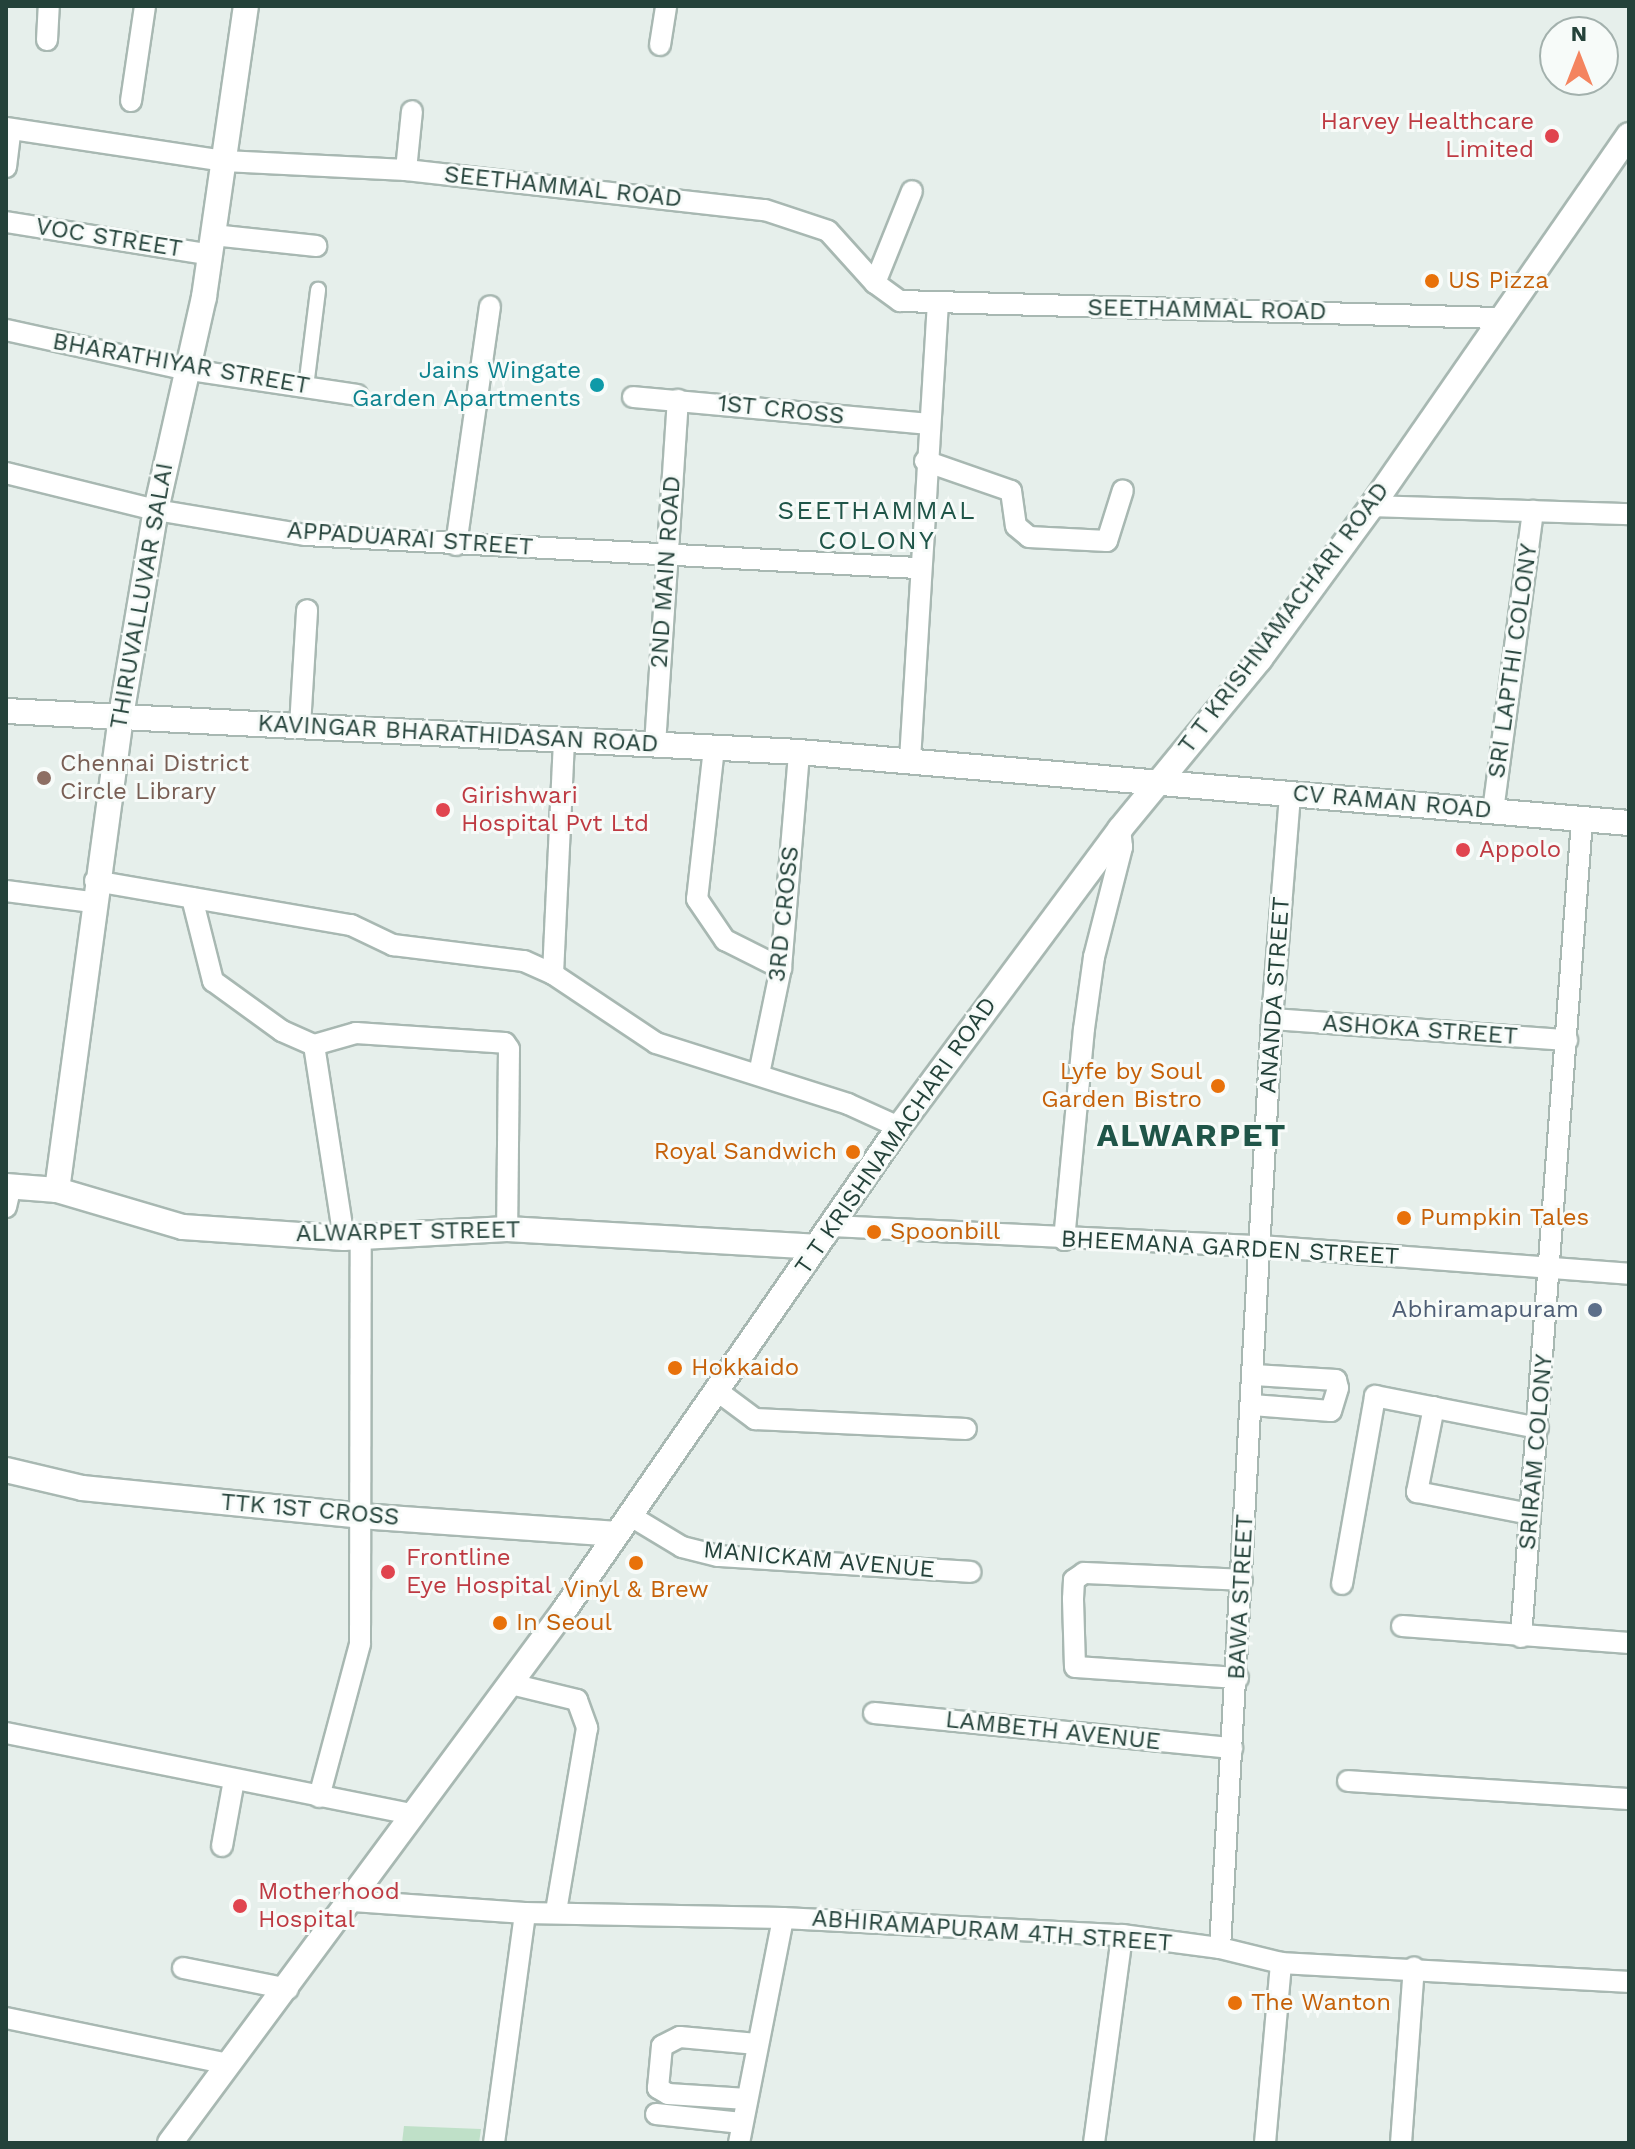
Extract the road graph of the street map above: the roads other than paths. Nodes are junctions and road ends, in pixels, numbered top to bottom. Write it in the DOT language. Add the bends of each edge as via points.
graph roads {
  1 [pos="49,6"];
  2 [pos="145,6"];
  3 [pos="246,6"];
  4 [pos="666,6"];
  5 [pos="47,40"];
  6 [pos="660,45"];
  7 [pos="131,101"];
  8 [pos="412,111"];
  9 [pos="9,128"];
  10 [pos="1629,135"];
  11 [pos="224,161"];
  12 [pos="6,167"];
  13 [pos="406,170"];
  14 [pos="912,191"];
  15 [pos="6,222"];
  16 [pos="212,245"];
  17 [pos="316,246"];
  18 [pos="875,283"];
  19 [pos="318,290"];
  20 [pos="938,305"];
  21 [pos="490,306"];
  22 [pos="1498,318"];
  23 [pos="6,330"];
  24 [pos="184,369"];
  25 [pos="306,387"];
  26 [pos="357,395"];
  27 [pos="633,397"];
  28 [pos="678,400"];
  29 [pos="928,424"];
  30 [pos="925,461"];
  31 [pos="6,473"];
  32 [pos="1123,490"];
  33 [pos="1372,506"];
  34 [pos="156,510"];
  35 [pos="1533,511"];
  36 [pos="1629,514"];
  37 [pos="456,545"];
  38 [pos="665,554"];
  39 [pos="918,568"];
  40 [pos="307,610"];
  41 [pos="6,711"];
  42 [pos="121,716"];
  43 [pos="300,726"];
  44 [pos="564,740"];
  45 [pos="655,745"];
  46 [pos="714,748"];
  47 [pos="799,752"];
  48 [pos="910,760"];
  49 [pos="1154,786"];
  50 [pos="1290,793"];
  51 [pos="1493,811"];
  52 [pos="1582,820"];
  53 [pos="1629,823"];
  54 [pos="1120,829"];
  55 [pos="6,891"];
  56 [pos="94,892"];
  57 [pos="192,898"];
  58 [pos="781,968"];
  59 [pos="553,974"];
  60 [pos="1272,1019"];
  61 [pos="1567,1040"];
  62 [pos="314,1045"];
  63 [pos="759,1074"];
  64 [pos="899,1127"];
  65 [pos="57,1190"];
  66 [pos="8,1193"];
  67 [pos="831,1226"];
  68 [pos="507,1229"];
  69 [pos="353,1237"];
  70 [pos="1064,1240"];
  71 [pos="1260,1246"];
  72 [pos="815,1247"];
  73 [pos="1552,1267"];
  74 [pos="1629,1274"];
  75 [pos="1254,1375"];
  76 [pos="720,1393"];
  77 [pos="1252,1405"];
  78 [pos="1434,1407"];
  79 [pos="1538,1428"];
  80 [pos="966,1429"];
  81 [pos="6,1470"];
  82 [pos="1530,1514"];
  83 [pos="361,1516"];
  84 [pos="622,1524"];
  85 [pos="970,1572"];
  86 [pos="1242,1580"];
  87 [pos="1342,1584"];
  88 [pos="1402,1626"];
  89 [pos="1521,1637"];
  90 [pos="1629,1643"];
  91 [pos="1238,1678"];
  92 [pos="511,1684"];
  93 [pos="874,1713"];
  94 [pos="6,1733"];
  95 [pos="1232,1748"];
  96 [pos="234,1780"];
  97 [pos="1348,1781"];
  98 [pos="319,1797"];
  99 [pos="1629,1799"];
  100 [pos="410,1814"];
  101 [pos="222,1846"];
  102 [pos="353,1901"];
  103 [pos="556,1912"];
  104 [pos="525,1913"];
  105 [pos="783,1918"];
  106 [pos="1122,1935"];
  107 [pos="1220,1948"];
  108 [pos="1281,1963"];
  109 [pos="1414,1967"];
  110 [pos="183,1968"];
  111 [pos="1629,1982"];
  112 [pos="288,1989"];
  113 [pos="6,2018"];
  114 [pos="757,2044"];
  115 [pos="228,2064"];
  116 [pos="654,2108"];
  117 [pos="743,2119"];
  118 [pos="170,2143"];
  119 [pos="494,2143"];
  120 [pos="1094,2143"];
  121 [pos="1265,2143"];
  122 [pos="1401,2143"];
  1 -- 5 [label="street"];
  2 -- 7 [label="street"];
  3 -- 11 [label="main road, THIRUVALLUVAR SALAI"];
  4 -- 6 [label="street"];
  8 -- 13 [label="street"];
  9 -- 11 [label="street, SEETHAMMAL ROAD"];
  9 -- 12 [label="street"];
  10 -- 22 [label="main road, T T KRISHNAMACHARI ROAD"];
  11 -- 13 [label="street, SEETHAMMAL ROAD"];
  11 -- 16 [label="main road, THIRUVALLUVAR SALAI"];
  13 -- 18 [label="street, SEETHAMMAL ROAD" via="787,216 828,231"];
  14 -- 18 [label="street"];
  15 -- 16 [label="street, VOC STREET"];
  16 -- 17 [label="street, VOC STREET"];
  16 -- 24 [label="main road, THIRUVALLUVAR SALAI"];
  18 -- 20 [label="street, SEETHAMMAL ROAD" via="900,301"];
  19 -- 25 [label="street"];
  20 -- 22 [label="street, SEETHAMMAL ROAD"];
  20 -- 29 [label="street"];
  21 -- 37 [label="street"];
  22 -- 33 [label="main road, T T KRISHNAMACHARI ROAD"];
  23 -- 24 [label="street, BHARATHIYAR STREET"];
  24 -- 25 [label="street, BHARATHIYAR STREET"];
  24 -- 34 [label="main road, THIRUVALLUVAR SALAI"];
  25 -- 26 [label="street, BHARATHIYAR STREET"];
  27 -- 28 [label="street, 1ST CROSS"];
  28 -- 29 [label="street, 1ST CROSS"];
  28 -- 38 [label="street, 2ND MAIN ROAD"];
  29 -- 30 [label="street"];
  30 -- 32 [label="street" via="1011,491 1016,526 1029,537 1107,541"];
  30 -- 39 [label="street"];
  31 -- 34 [label="street, APPADUARAI STREET"];
  33 -- 35 [label="street"];
  33 -- 49 [label="main road, T T KRISHNAMACHARI ROAD" via="1260,659"];
  34 -- 37 [label="street, APPADUARAI STREET" via="306,535"];
  34 -- 42 [label="main road, THIRUVALLUVAR SALAI"];
  35 -- 36 [label="street"];
  35 -- 51 [label="street, SRI LAPTHI COLONY"];
  37 -- 38 [label="street, APPADUARAI STREET"];
  38 -- 39 [label="street, APPADUARAI STREET"];
  38 -- 45 [label="street, 2ND MAIN ROAD"];
  39 -- 48 [label="street"];
  40 -- 43 [label="street"];
  41 -- 42 [label="main road, KAVINGAR BHARATHIDASAN ROAD"];
  42 -- 43 [label="main road, KAVINGAR BHARATHIDASAN ROAD"];
  42 -- 56 [label="main road, THIRUVALLUVAR SALAI"];
  43 -- 44 [label="main road, KAVINGAR BHARATHIDASAN ROAD"];
  44 -- 45 [label="main road, KAVINGAR BHARATHIDASAN ROAD"];
  44 -- 59 [label="street"];
  45 -- 46 [label="main road, KAVINGAR BHARATHIDASAN ROAD"];
  46 -- 47 [label="main road, KAVINGAR BHARATHIDASAN ROAD"];
  46 -- 58 [label="street" via="697,899 725,940"];
  47 -- 48 [label="main road, KAVINGAR BHARATHIDASAN ROAD"];
  47 -- 58 [label="street, 3RD CROSS"];
  48 -- 49 [label="main road, CV RAMAN ROAD"];
  49 -- 50 [label="main road, CV RAMAN ROAD"];
  49 -- 54 [label="main road, T T KRISHNAMACHARI ROAD"];
  50 -- 51 [label="main road, CV RAMAN ROAD"];
  50 -- 60 [label="street, ANANDA STREET"];
  51 -- 52 [label="main road, CV RAMAN ROAD"];
  52 -- 53 [label="main road, CV RAMAN ROAD"];
  52 -- 61 [label="street"];
  54 -- 64 [label="main road, T T KRISHNAMACHARI ROAD"];
  54 -- 70 [label="street" via="1122,847 1094,957 1084,1029"];
  55 -- 56 [label="street"];
  56 -- 57 [label="street"];
  56 -- 65 [label="main road, THIRUVALLUVAR SALAI"];
  57 -- 59 [label="street" via="351,925 393,945 524,961"];
  57 -- 62 [label="street" via="213,981 282,1031"];
  58 -- 63 [label="street, 3RD CROSS"];
  59 -- 63 [label="street" via="656,1043"];
  60 -- 61 [label="street, ASHOKA STREET"];
  60 -- 71 [label="street, ANANDA STREET"];
  61 -- 73 [label="street"];
  62 -- 68 [label="street" via="356,1033 505,1043"];
  62 -- 69 [label="street"];
  63 -- 64 [label="street"];
  64 -- 67 [label="main road, T T KRISHNAMACHARI ROAD"];
  65 -- 66 [label="main road, ALWARPET STREET"];
  65 -- 69 [label="main road, ALWARPET STREET" via="183,1227"];
  67 -- 70 [label="street, BHEEMANA GARDEN STREET"];
  67 -- 72 [label="main road, T T KRISHNAMACHARI ROAD"];
  68 -- 69 [label="main road, ALWARPET STREET"];
  68 -- 72 [label="main road, ALWARPET STREET"];
  69 -- 83 [label="street"];
  70 -- 71 [label="street, BHEEMANA GARDEN STREET"];
  71 -- 73 [label="street, BHEEMANA GARDEN STREET"];
  71 -- 75 [label="street, BAWA STREET"];
  72 -- 76 [label="main road, T T KRISHNAMACHARI ROAD"];
  73 -- 74 [label="street, BHEEMANA GARDEN STREET"];
  73 -- 79 [label="street, SRIRAM COLONY"];
  75 -- 77 [label="street, BAWA STREET"];
  75 -- 77 [label="street" via="1336,1380 1338,1388 1331,1411"];
  76 -- 80 [label="street" via="755,1419"];
  76 -- 84 [label="main road, T T KRISHNAMACHARI ROAD"];
  77 -- 86 [label="street, BAWA STREET"];
  78 -- 79 [label="street"];
  78 -- 82 [label="street" via="1417,1492"];
  78 -- 87 [label="street" via="1375,1396"];
  79 -- 82 [label="street, SRIRAM COLONY"];
  81 -- 83 [label="main road, TTK 1ST CROSS" via="82,1488"];
  82 -- 89 [label="street, SRIRAM COLONY"];
  83 -- 84 [label="main road, TTK 1ST CROSS"];
  83 -- 98 [label="street" via="360,1644"];
  84 -- 85 [label="street, MANICKAM AVENUE" via="718,1556"];
  84 -- 92 [label="main road, T T KRISHNAMACHARI ROAD"];
  86 -- 91 [label="street, BAWA STREET"];
  86 -- 91 [label="street" via="1080,1573 1074,1580 1072,1664 1083,1670"];
  88 -- 89 [label="street"];
  89 -- 90 [label="street"];
  91 -- 95 [label="street, BAWA STREET"];
  92 -- 100 [label="main road, T T KRISHNAMACHARI ROAD"];
  92 -- 103 [label="street" via="577,1700 587,1728"];
  93 -- 95 [label="street, LAMBETH AVENUE"];
  94 -- 96 [label="street"];
  95 -- 107 [label="street, BAWA STREET"];
  96 -- 98 [label="street"];
  96 -- 101 [label="street"];
  97 -- 99 [label="street"];
  98 -- 100 [label="street"];
  100 -- 102 [label="main road, T T KRISHNAMACHARI ROAD"];
  102 -- 104 [label="street, ABHIRAMAPURAM 4TH STREET"];
  102 -- 112 [label="main road, T T KRISHNAMACHARI ROAD"];
  103 -- 104 [label="street, ABHIRAMAPURAM 4TH STREET"];
  103 -- 105 [label="street, ABHIRAMAPURAM 4TH STREET"];
  104 -- 119 [label="street"];
  105 -- 106 [label="street, ABHIRAMAPURAM 4TH STREET"];
  105 -- 114 [label="street"];
  106 -- 107 [label="street, ABHIRAMAPURAM 4TH STREET"];
  106 -- 120 [label="street"];
  107 -- 108 [label="street, ABHIRAMAPURAM 4TH STREET"];
  108 -- 109 [label="street, ABHIRAMAPURAM 4TH STREET"];
  108 -- 121 [label="street"];
  109 -- 111 [label="street, ABHIRAMAPURAM 4TH STREET"];
  109 -- 122 [label="street"];
  110 -- 112 [label="street"];
  112 -- 115 [label="main road, T T KRISHNAMACHARI ROAD"];
  113 -- 115 [label="street"];
  114 -- 117 [label="street"];
  114 -- 117 [label="street" via="680,2037 662,2046 658,2088"];
  115 -- 118 [label="main road, T T KRISHNAMACHARI ROAD"];
  116 -- 117 [label="street"];
}
